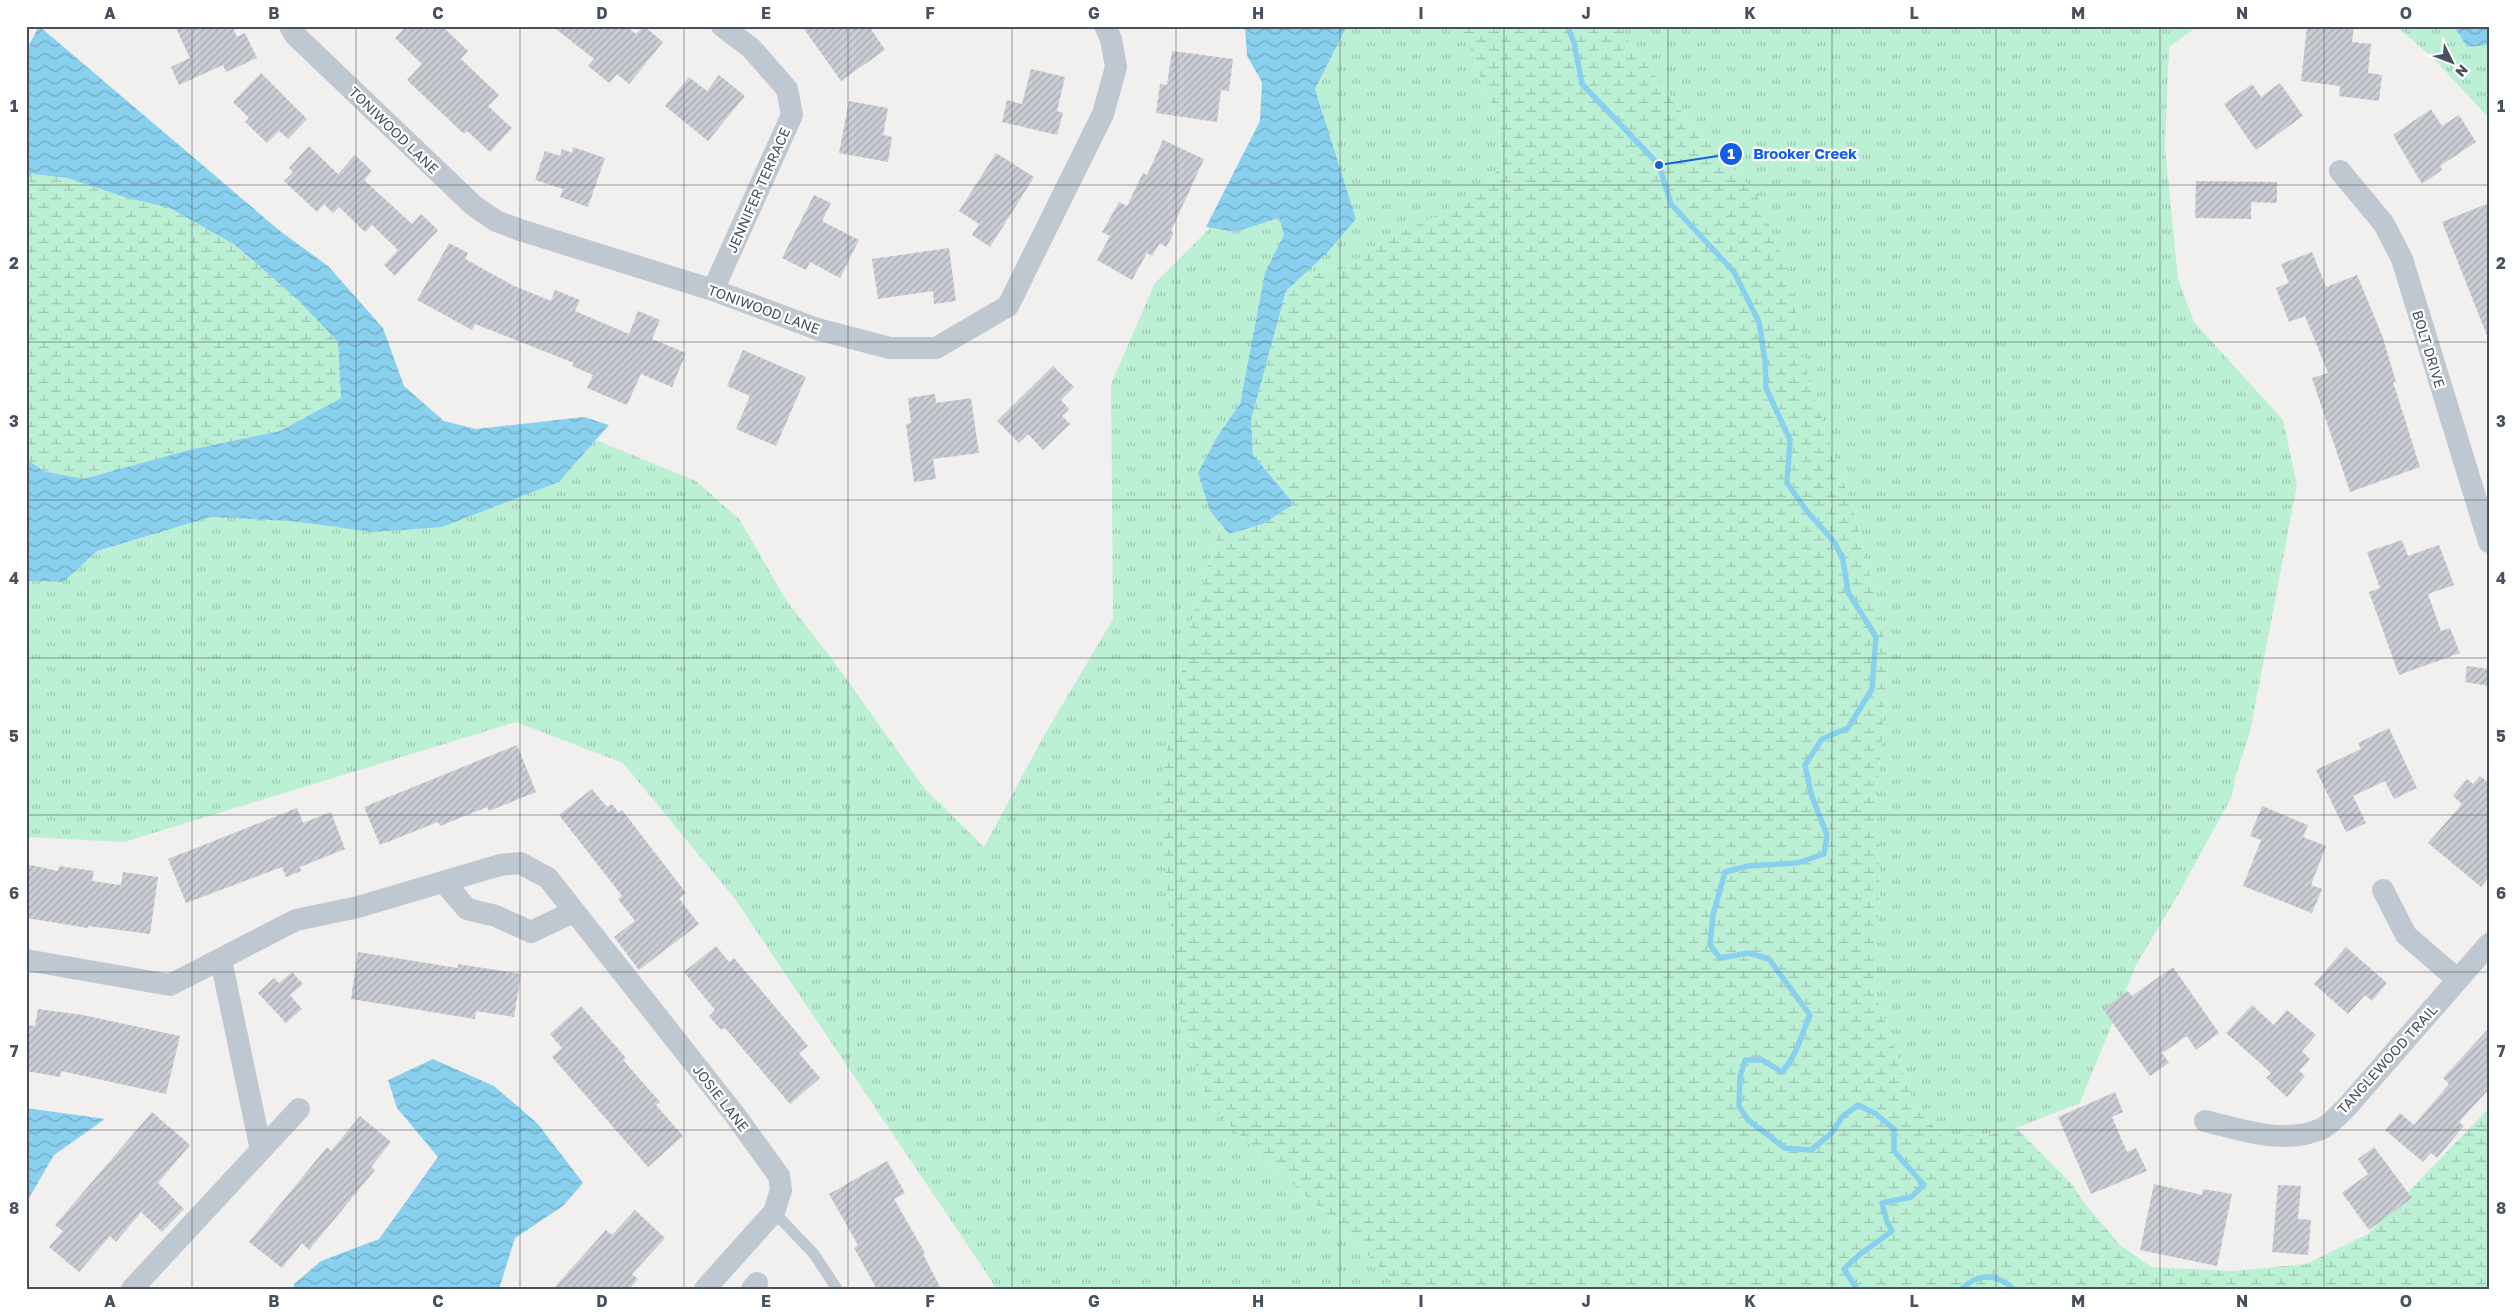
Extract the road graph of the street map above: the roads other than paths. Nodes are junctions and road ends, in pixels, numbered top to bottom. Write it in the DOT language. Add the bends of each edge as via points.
graph roads {
  1 [pos="290,26"];
  2 [pos="722,26"];
  3 [pos="1105,26"];
  4 [pos="2340,171"];
  5 [pos="713,290"];
  6 [pos="2489,542"];
  7 [pos="444,882"];
  8 [pos="2383,890"];
  9 [pos="573,912"];
  10 [pos="2489,944"];
  11 [pos="26,960"];
  12 [pos="221,960"];
  13 [pos="2457,979"];
  14 [pos="298,1109"];
  15 [pos="2205,1121"];
  16 [pos="261,1150"];
  17 [pos="774,1212"];
  18 [pos="132,1289"];
  19 [pos="706,1289"];
  20 [pos="837,1289"];
  1 -- 5 [label="street, TONIWOOD LANE" via="295,35 473,205 496,220"];
  2 -- 5 [label="street, JENNIFER TERRACE" via="751,48 787,88 792,115"];
  3 -- 5 [label="street, TONIWOOD LANE" via="1116,67 1104,114 1008,306 936,348 890,348 817,329"];
  4 -- 6 [label="street, BOLT DRIVE" via="2384,224 2402,259"];
  7 -- 9 [label="street" via="467,909 496,916 531,932"];
  7 -- 9 [label="street, JOSIE LANE" via="500,865 520,863 548,878"];
  7 -- 12 [label="street, JOSIE LANE" via="358,907 296,920"];
  8 -- 13 [label="street" via="2406,935"];
  9 -- 17 [label="street, JOSIE LANE" via="735,1115 779,1176 781,1190"];
  10 -- 13 [label="street, TANGLEWOOD TRAIL"];
  11 -- 12 [label="street, JOSIE LANE" via="170,986"];
  12 -- 16 [label="street"];
  13 -- 15 [label="street, TANGLEWOOD TRAIL" via="2345,1109 2322,1128 2294,1136 2257,1134"];
  14 -- 16 [label="street"];
  16 -- 18 [label="street"];
  17 -- 19 [label="street, JOSIE LANE"];
  17 -- 20 [label="lane" via="814,1254"];
}
